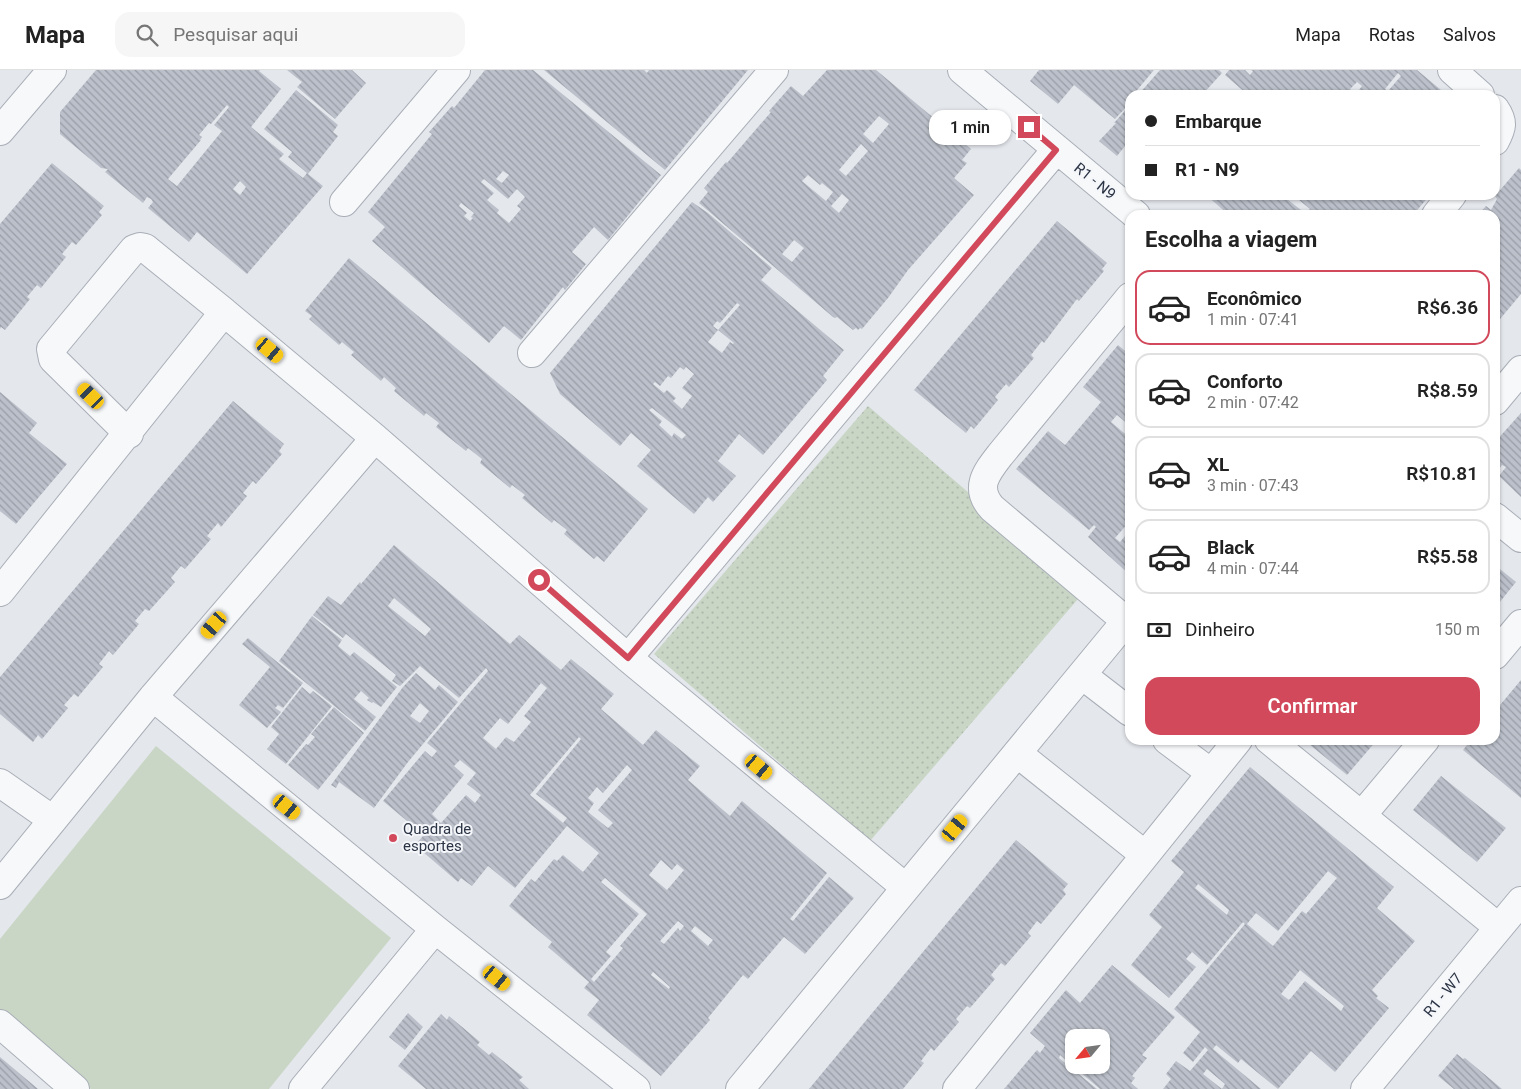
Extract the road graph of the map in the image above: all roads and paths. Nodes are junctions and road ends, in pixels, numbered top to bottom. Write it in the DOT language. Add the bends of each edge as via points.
graph roads {
  1 [pos="52,70"];
  2 [pos="456,70"];
  3 [pos="774,70"];
  4 [pos="962,70"];
  5 [pos="1452,70"];
  6 [pos="1474,90"];
  7 [pos="1500,117"];
  8 [pos="0,131"];
  9 [pos="1500,131"];
  10 [pos="1056,150"];
  11 [pos="1448,200"];
  12 [pos="344,202"];
  13 [pos="1130,210"];
  14 [pos="1440,210"];
  15 [pos="1125,302"];
  16 [pos="224,312"];
  17 [pos="532,353"];
  18 [pos="1521,370"];
  19 [pos="1500,395"];
  20 [pos="128,434"];
  21 [pos="375,438"];
  22 [pos="1500,521"];
  23 [pos="1521,538"];
  24 [pos="0,592"];
  25 [pos="1125,620"];
  26 [pos="1521,624"];
  27 [pos="1125,626"];
  28 [pos="1500,649"];
  29 [pos="628,658"];
  30 [pos="1082,675"];
  31 [pos="153,697"];
  32 [pos="1125,708"];
  33 [pos="1174,745"];
  34 [pos="1234,745"];
  35 [pos="1275,745"];
  36 [pos="1421,745"];
  37 [pos="1017,753"];
  38 [pos="1211,773"];
  39 [pos="0,783"];
  40 [pos="1362,815"];
  41 [pos="53,820"];
  42 [pos="1145,855"];
  43 [pos="0,885"];
  44 [pos="905,887"];
  45 [pos="1521,901"];
  46 [pos="1498,927"];
  47 [pos="435,929"];
  48 [pos="0,1024"];
  49 [pos="75,1089"];
  50 [pos="303,1089"];
  51 [pos="636,1089"];
  52 [pos="740,1089"];
  53 [pos="957,1089"];
  54 [pos="1365,1089"];
  1 -- 8 [label="street"];
  2 -- 12 [label="street"];
  3 -- 17 [label="street"];
  4 -- 10 [label="street, R1 - N9"];
  5 -- 6 [label="street"];
  7 -- 9 [label="street"];
  10 -- 13 [label="street, R1 - N9"];
  10 -- 29 [label="street"];
  11 -- 14 [label="street"];
  15 -- 25 [label="street" via="1000,455 984,479 982,493 992,508"];
  16 -- 20 [label="street"];
  16 -- 20 [label="street" via="140,247 134,249 51,348 53,359"];
  16 -- 21 [label="street"];
  18 -- 19 [label="street"];
  20 -- 24 [label="street"];
  21 -- 29 [label="street"];
  21 -- 31 [label="street"];
  22 -- 23 [label="street"];
  26 -- 28 [label="street"];
  27 -- 30 [label="street"];
  29 -- 44 [label="street"];
  30 -- 32 [label="street"];
  30 -- 37 [label="street"];
  31 -- 41 [label="street"];
  31 -- 47 [label="street"];
  33 -- 38 [label="street"];
  34 -- 38 [label="street"];
  35 -- 40 [label="street"];
  36 -- 40 [label="street"];
  37 -- 42 [label="street"];
  37 -- 44 [label="street"];
  38 -- 42 [label="street"];
  39 -- 41 [label="street"];
  40 -- 46 [label="street"];
  41 -- 43 [label="street"];
  42 -- 53 [label="street"];
  44 -- 52 [label="street"];
  45 -- 46 [label="street, R1 - W7"];
  46 -- 54 [label="street, R1 - W7"];
  47 -- 50 [label="street"];
  47 -- 51 [label="street"];
  48 -- 49 [label="street"];
}
